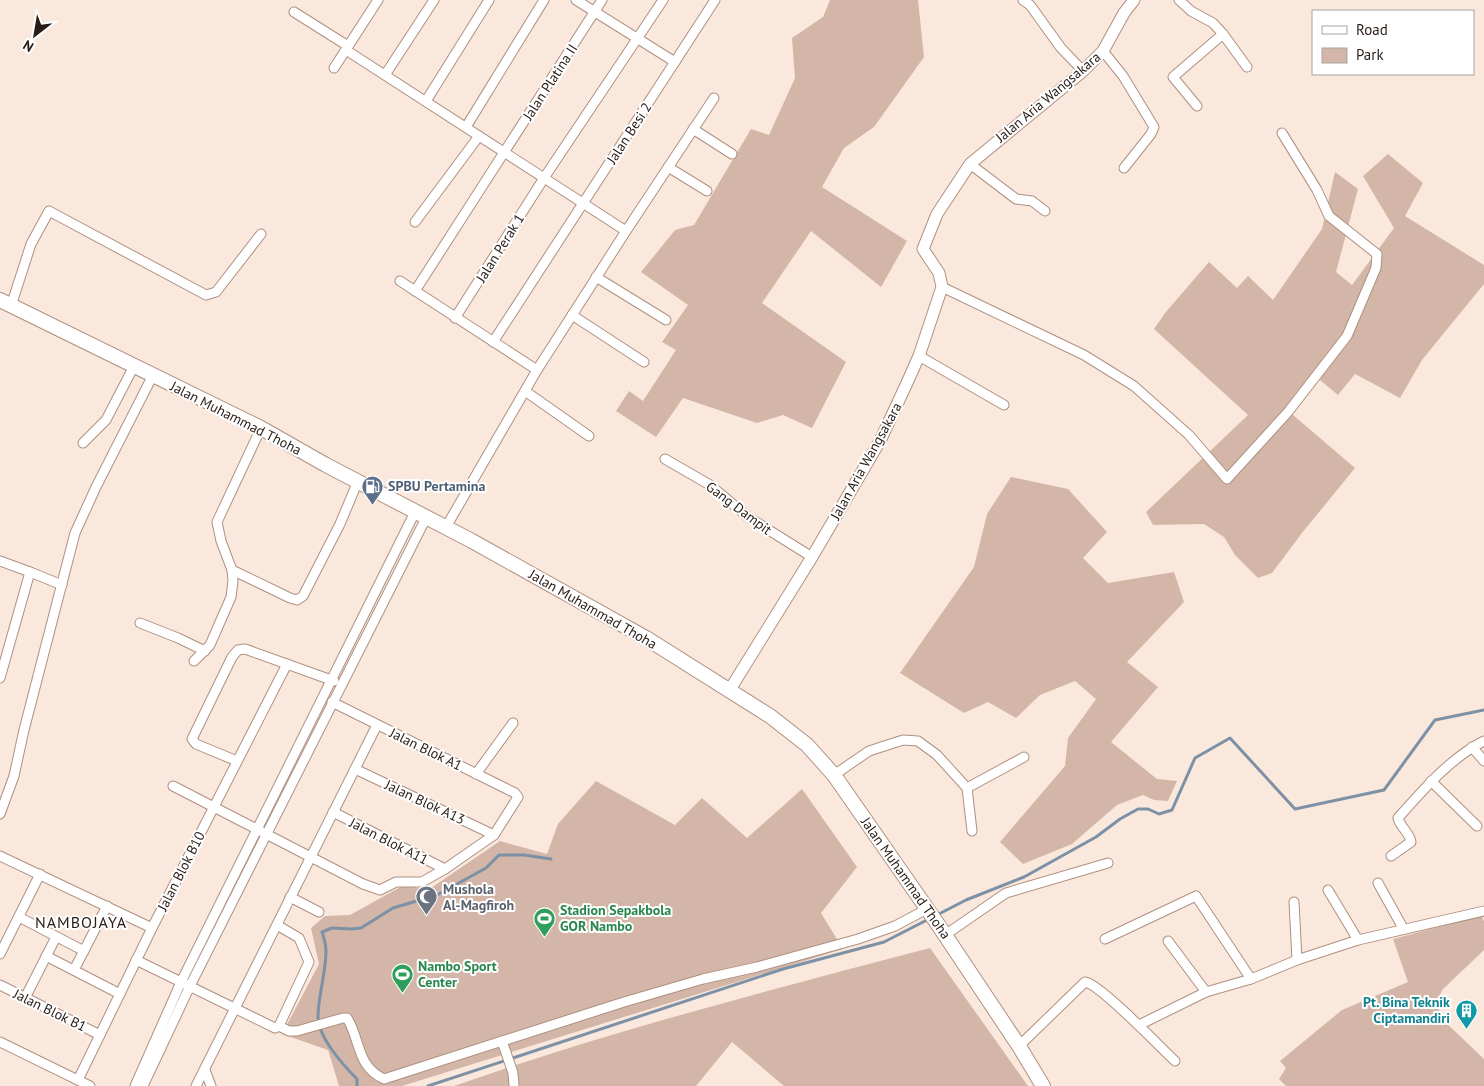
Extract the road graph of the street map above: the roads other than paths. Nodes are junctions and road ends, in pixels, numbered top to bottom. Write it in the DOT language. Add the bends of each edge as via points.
graph roads {
  1 [pos="378,0"];
  2 [pos="434,0"];
  3 [pos="489,0"];
  4 [pos="544,0"];
  5 [pos="576,0"];
  6 [pos="602,0"];
  7 [pos="663,0"];
  8 [pos="715,0"];
  9 [pos="1023,0"];
  10 [pos="1134,0"];
  11 [pos="1179,0"];
  12 [pos="294,12"];
  13 [pos="595,12"];
  14 [pos="1223,34"];
  15 [pos="638,39"];
  16 [pos="347,48"];
  17 [pos="1103,51"];
  18 [pos="675,62"];
  19 [pos="334,68"];
  20 [pos="1247,68"];
  21 [pos="1083,71"];
  22 [pos="385,75"];
  23 [pos="714,98"];
  24 [pos="426,101"];
  25 [pos="1197,106"];
  26 [pos="466,127"];
  27 [pos="693,129"];
  28 [pos="1282,132"];
  29 [pos="478,136"];
  30 [pos="505,152"];
  31 [pos="732,154"];
  32 [pos="970,164"];
  33 [pos="668,167"];
  34 [pos="1124,168"];
  35 [pos="544,178"];
  36 [pos="707,191"];
  37 [pos="584,204"];
  38 [pos="1045,211"];
  39 [pos="415,222"];
  40 [pos="626,231"];
  41 [pos="260,234"];
  42 [pos="596,277"];
  43 [pos="400,282"];
  44 [pos="942,288"];
  45 [pos="415,291"];
  46 [pos="6,303"];
  47 [pos="572,315"];
  48 [pos="455,318"];
  49 [pos="666,320"];
  50 [pos="493,342"];
  51 [pos="919,356"];
  52 [pos="644,362"];
  53 [pos="134,366"];
  54 [pos="536,370"];
  55 [pos="153,375"];
  56 [pos="525,391"];
  57 [pos="1004,405"];
  58 [pos="261,428"];
  59 [pos="589,436"];
  60 [pos="83,443"];
  61 [pos="664,459"];
  62 [pos="358,481"];
  63 [pos="420,515"];
  64 [pos="446,527"];
  65 [pos="812,557"];
  66 [pos="0,561"];
  67 [pos="232,570"];
  68 [pos="30,572"];
  69 [pos="62,585"];
  70 [pos="140,623"];
  71 [pos="206,651"];
  72 [pos="194,661"];
  73 [pos="287,664"];
  74 [pos="0,678"];
  75 [pos="331,679"];
  76 [pos="341,684"];
  77 [pos="730,691"];
  78 [pos="332,702"];
  79 [pos="513,723"];
  80 [pos="377,725"];
  81 [pos="1484,741"];
  82 [pos="1472,747"];
  83 [pos="1024,757"];
  84 [pos="238,761"];
  85 [pos="1484,761"];
  86 [pos="355,769"];
  87 [pos="476,774"];
  88 [pos="834,775"];
  89 [pos="1431,781"];
  90 [pos="173,786"];
  91 [pos="967,788"];
  92 [pos="214,807"];
  93 [pos="333,812"];
  94 [pos="0,814"];
  95 [pos="1477,826"];
  96 [pos="258,829"];
  97 [pos="972,831"];
  98 [pos="267,834"];
  99 [pos="494,835"];
  100 [pos="311,856"];
  101 [pos="1391,856"];
  102 [pos="1,858"];
  103 [pos="1108,863"];
  104 [pos="445,870"];
  105 [pos="40,874"];
  106 [pos="1378,883"];
  107 [pos="1328,890"];
  108 [pos="290,898"];
  109 [pos="1294,902"];
  110 [pos="107,906"];
  111 [pos="1484,910"];
  112 [pos="929,911"];
  113 [pos="319,912"];
  114 [pos="19,917"];
  115 [pos="277,925"];
  116 [pos="152,928"];
  117 [pos="1403,928"];
  118 [pos="944,933"];
  119 [pos="56,936"];
  120 [pos="1104,939"];
  121 [pos="1358,940"];
  122 [pos="1168,941"];
  123 [pos="84,951"];
  124 [pos="0,954"];
  125 [pos="46,956"];
  126 [pos="136,960"];
  127 [pos="1297,960"];
  128 [pos="74,970"];
  129 [pos="1251,979"];
  130 [pos="185,984"];
  131 [pos="0,985"];
  132 [pos="1206,992"];
  133 [pos="120,994"];
  134 [pos="25,998"];
  135 [pos="235,1008"];
  136 [pos="1138,1025"];
  137 [pos="279,1026"];
  138 [pos="100,1035"];
  139 [pos="502,1041"];
  140 [pos="0,1042"];
  141 [pos="1019,1046"];
  142 [pos="1175,1061"];
  143 [pos="204,1070"];
  144 [pos="78,1080"];
  145 [pos="514,1085"];
  146 [pos="90,1086"];
  147 [pos="135,1086"];
  148 [pos="143,1086"];
  149 [pos="196,1086"];
  150 [pos="211,1086"];
  151 [pos="1043,1086"];
  1 -- 16 [label="street"];
  2 -- 22 [label="street"];
  3 -- 24 [label="street"];
  4 -- 26 [label="street"];
  5 -- 13 [label="street"];
  6 -- 13 [label="street, Jalan Platina II"];
  7 -- 15 [label="street, Jalan Perak 1"];
  8 -- 18 [label="street, Jalan Besi 2"];
  9 -- 21 [label="street"];
  10 -- 17 [label="street, Jalan Aria Wangsakara"];
  11 -- 14 [label="street" via="1191,12 1213,23"];
  12 -- 16 [label="street"];
  13 -- 15 [label="street"];
  13 -- 30 [label="street, Jalan Platina II"];
  14 -- 20 [label="street"];
  14 -- 25 [label="street" via="1173,77"];
  15 -- 18 [label="street"];
  15 -- 35 [label="street, Jalan Perak 1"];
  16 -- 19 [label="street"];
  16 -- 22 [label="street"];
  17 -- 21 [label="street, Jalan Aria Wangsakara"];
  17 -- 34 [label="street" via="1123,76 1154,127 1152,134"];
  18 -- 37 [label="street, Jalan Besi 2"];
  21 -- 32 [label="street, Jalan Aria Wangsakara"];
  22 -- 24 [label="street"];
  23 -- 27 [label="street"];
  24 -- 26 [label="street"];
  26 -- 29 [label="street"];
  27 -- 31 [label="street"];
  27 -- 33 [label="street"];
  28 -- 44 [label="street" via="1329,216 1377,254 1376,268 1347,336 1288,412 1227,479 1189,435 1134,386 1084,355"];
  29 -- 30 [label="street"];
  29 -- 39 [label="street"];
  30 -- 35 [label="street"];
  30 -- 45 [label="street, Jalan Platina II"];
  32 -- 38 [label="street" via="1016,199 1032,201"];
  32 -- 44 [label="street, Jalan Aria Wangsakara" via="937,214 923,249 939,273"];
  33 -- 36 [label="street"];
  33 -- 40 [label="street"];
  35 -- 37 [label="street"];
  35 -- 48 [label="street, Jalan Perak 1"];
  37 -- 40 [label="street"];
  37 -- 50 [label="street, Jalan Besi 2"];
  40 -- 42 [label="street"];
  41 -- 46 [label="street" via="216,292 206,296 49,211"];
  42 -- 47 [label="street"];
  42 -- 49 [label="street"];
  43 -- 45 [label="street"];
  44 -- 51 [label="street, Jalan Aria Wangsakara"];
  45 -- 48 [label="street"];
  46 -- 53 [label="main road, Jalan Muhammad Thoha"];
  47 -- 52 [label="street"];
  47 -- 54 [label="street"];
  48 -- 50 [label="street"];
  50 -- 54 [label="street"];
  51 -- 57 [label="street"];
  51 -- 65 [label="street, Jalan Aria Wangsakara" via="880,441"];
  53 -- 55 [label="main road, Jalan Muhammad Thoha"];
  53 -- 60 [label="street" via="106,420"];
  54 -- 56 [label="street"];
  55 -- 58 [label="main road, Jalan Muhammad Thoha"];
  55 -- 69 [label="street" via="85,509 75,533"];
  56 -- 59 [label="street"];
  56 -- 64 [label="street"];
  58 -- 62 [label="main road, Jalan Muhammad Thoha"];
  58 -- 67 [label="street" via="217,522"];
  61 -- 65 [label="street, Gang Dampit" via="710,485 748,517"];
  62 -- 63 [label="main road, Jalan Muhammad Thoha"];
  62 -- 67 [label="street" via="303,596 297,600 290,598"];
  63 -- 64 [label="main road, Jalan Muhammad Thoha"];
  63 -- 75 [label="street"];
  63 -- 76 [label="street"];
  64 -- 77 [label="main road, Jalan Muhammad Thoha" via="622,624"];
  65 -- 77 [label="street, Jalan Aria Wangsakara"];
  66 -- 68 [label="street"];
  67 -- 71 [label="street" via="231,596"];
  68 -- 69 [label="street"];
  68 -- 74 [label="street"];
  69 -- 94 [label="street" via="14,776"];
  70 -- 71 [label="street"];
  71 -- 72 [label="street"];
  73 -- 75 [label="street"];
  73 -- 84 [label="street, Jalan Blok B10"];
  73 -- 84 [label="street" via="245,649 238,650 232,657 192,739 196,744"];
  75 -- 76 [label="street"];
  75 -- 96 [label="street"];
  76 -- 78 [label="street"];
  77 -- 88 [label="main road, Jalan Muhammad Thoha" via="807,745"];
  78 -- 80 [label="street, Jalan Blok A1"];
  78 -- 98 [label="street"];
  79 -- 87 [label="street"];
  80 -- 86 [label="street"];
  80 -- 87 [label="street, Jalan Blok A1"];
  81 -- 82 [label="street"];
  82 -- 85 [label="street"];
  82 -- 89 [label="street"];
  83 -- 91 [label="street"];
  84 -- 92 [label="street, Jalan Blok B10"];
  86 -- 93 [label="street"];
  86 -- 99 [label="street, Jalan Blok A13"];
  87 -- 99 [label="street, Jalan Blok A1" via="511,790 518,797"];
  88 -- 91 [label="street" via="869,751 903,740 918,741 937,755"];
  88 -- 112 [label="main road, Jalan Muhammad Thoha"];
  89 -- 95 [label="street"];
  89 -- 101 [label="street" via="1398,818 1411,842"];
  90 -- 92 [label="street"];
  91 -- 97 [label="street"];
  92 -- 96 [label="street"];
  92 -- 116 [label="street, Jalan Blok B10"];
  93 -- 100 [label="street"];
  93 -- 104 [label="street, Jalan Blok A11"];
  96 -- 98 [label="street"];
  96 -- 130 [label="street"];
  98 -- 100 [label="street"];
  98 -- 130 [label="street"];
  99 -- 104 [label="street"];
  100 -- 104 [label="street" via="380,890 396,882 422,882"];
  100 -- 108 [label="street"];
  102 -- 105 [label="street"];
  103 -- 118 [label="street" via="1006,893"];
  105 -- 110 [label="street"];
  105 -- 114 [label="street"];
  106 -- 117 [label="street"];
  107 -- 121 [label="street"];
  108 -- 113 [label="street"];
  108 -- 115 [label="street"];
  109 -- 127 [label="street"];
  110 -- 116 [label="street"];
  110 -- 123 [label="street"];
  111 -- 117 [label="street"];
  112 -- 118 [label="main road, Jalan Muhammad Thoha"];
  112 -- 139 [label="street" via="858,939 694,981"];
  114 -- 119 [label="street"];
  114 -- 124 [label="street"];
  115 -- 135 [label="street"];
  115 -- 137 [label="street" via="299,938 309,962"];
  116 -- 126 [label="street, Jalan Blok B10"];
  117 -- 121 [label="street"];
  118 -- 141 [label="main road, Jalan Muhammad Thoha"];
  119 -- 123 [label="street"];
  119 -- 125 [label="street"];
  120 -- 129 [label="street" via="1196,896"];
  121 -- 127 [label="street"];
  122 -- 132 [label="street"];
  123 -- 128 [label="street"];
  125 -- 128 [label="street"];
  125 -- 134 [label="street"];
  126 -- 130 [label="street"];
  126 -- 133 [label="street, Jalan Blok B10"];
  127 -- 129 [label="street"];
  128 -- 133 [label="street"];
  129 -- 132 [label="street"];
  130 -- 135 [label="street"];
  130 -- 147 [label="street"];
  130 -- 148 [label="street"];
  131 -- 134 [label="street, Jalan Blok B1"];
  132 -- 136 [label="street"];
  133 -- 138 [label="street, Jalan Blok B10"];
  134 -- 138 [label="street, Jalan Blok B1"];
  135 -- 137 [label="street" via="275,1028"];
  135 -- 143 [label="street"];
  136 -- 141 [label="street" via="1097,987 1085,982"];
  136 -- 142 [label="street"];
  137 -- 139 [label="street" via="297,1031 347,1018 366,1065 373,1074 384,1079"];
  138 -- 144 [label="street, Jalan Blok B10"];
  139 -- 145 [label="street" via="514,1073"];
  140 -- 144 [label="street"];
  141 -- 151 [label="main road, Jalan Muhammad Thoha"];
  143 -- 149 [label="street"];
  143 -- 150 [label="street"];
  144 -- 146 [label="street"];
}
